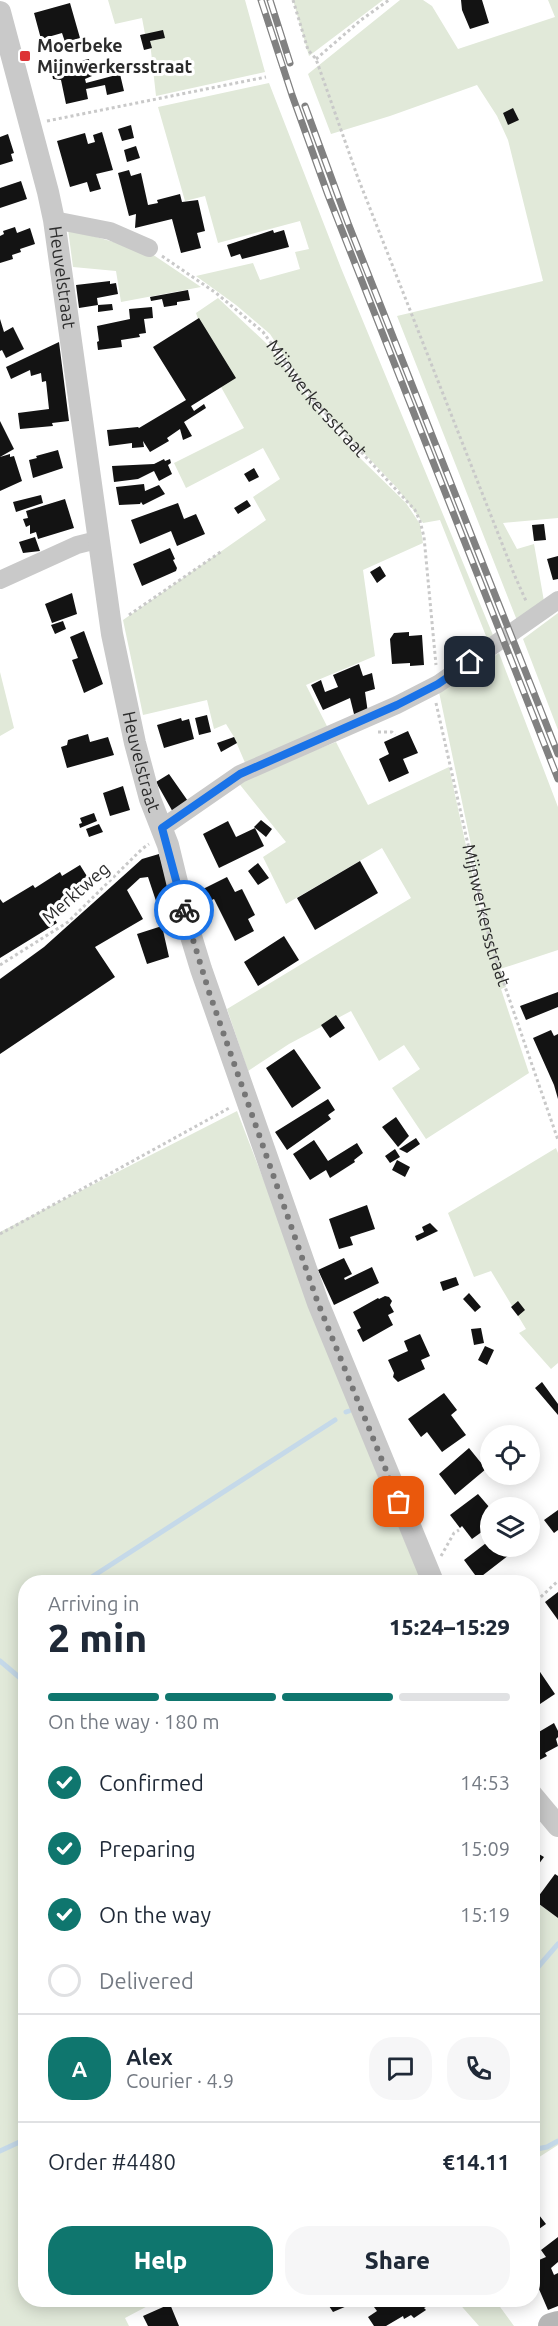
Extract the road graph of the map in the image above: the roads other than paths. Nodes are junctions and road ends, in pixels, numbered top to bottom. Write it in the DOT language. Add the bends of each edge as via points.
graph roads {
  1 [pos="0,12"];
  2 [pos="54,220"];
  3 [pos="149,248"];
  4 [pos="98,540"];
  5 [pos="0,580"];
  6 [pos="558,600"];
  7 [pos="163,832"];
  8 [pos="431,1575"];
  9 [pos="540,1805"];
  10 [pos="558,1826"];
  11 [pos="558,2324"];
  12 [pos="551,2326"];
  1 -- 2 [label="street, Heuvelstraat"];
  2 -- 3 [label="street" via="110,231"];
  2 -- 4 [label="street, Heuvelstraat"];
  4 -- 5 [label="street" via="77,545"];
  4 -- 7 [label="street, Heuvelstraat" via="135,743"];
  6 -- 7 [label="street" via="438,684 240,774"];
  7 -- 8 [label="street, Heuvelstraat" via="187,923 318,1303"];
  9 -- 10 [label="street"];
  11 -- 12 [label="main road"];
}
